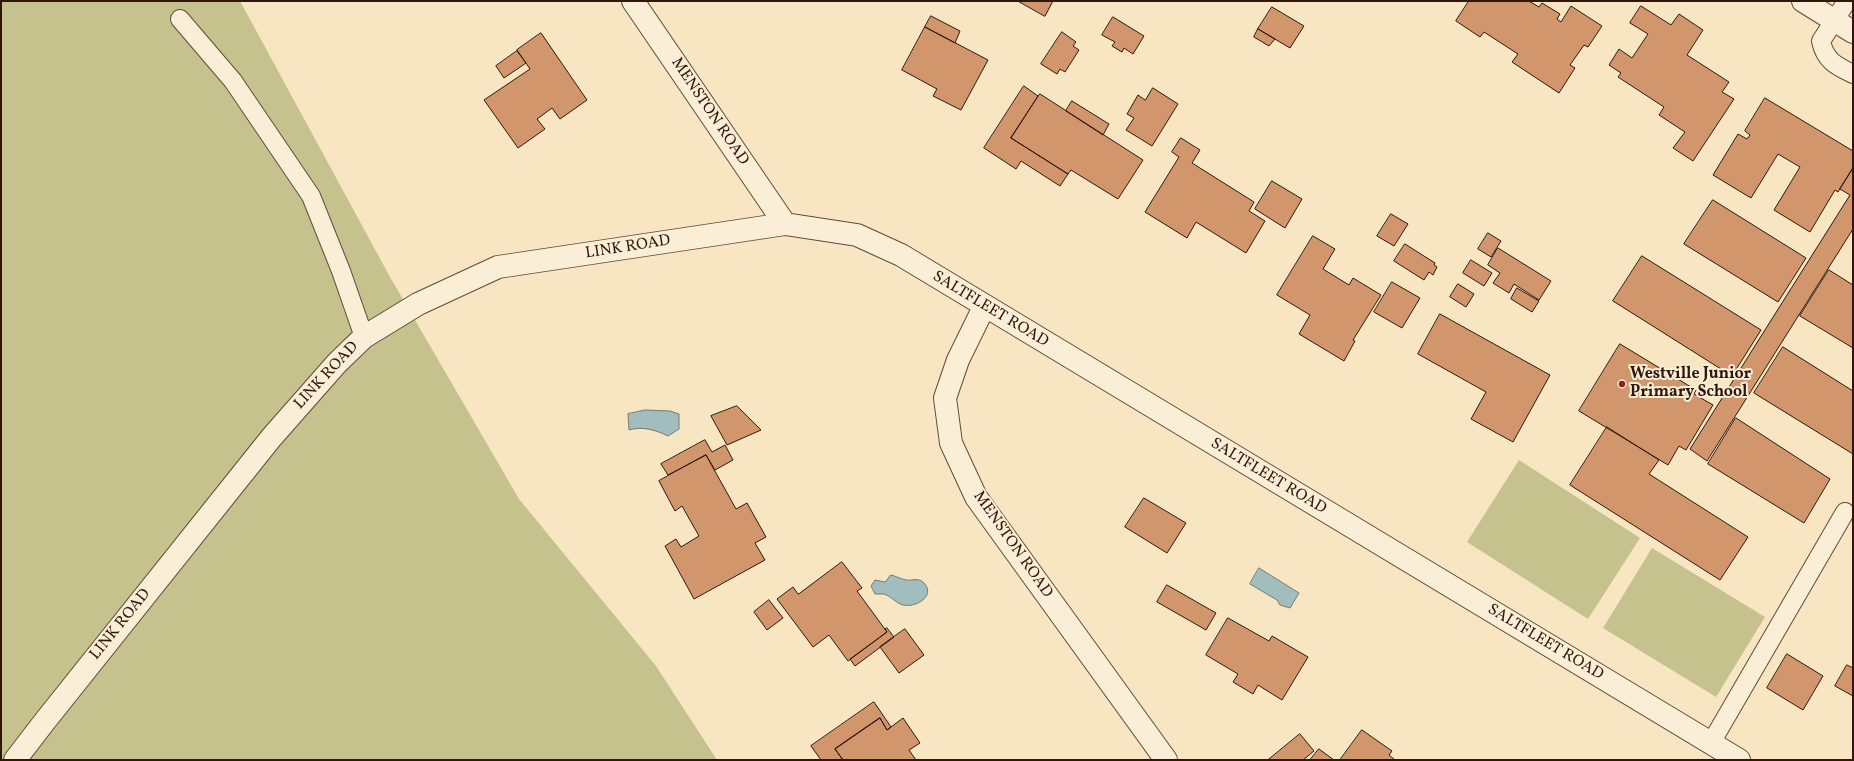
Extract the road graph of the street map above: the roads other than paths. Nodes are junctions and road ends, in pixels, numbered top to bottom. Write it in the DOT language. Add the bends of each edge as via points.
graph roads {
  1 [pos="633,1"];
  2 [pos="1803,1"];
  3 [pos="1847,1"];
  4 [pos="180,19"];
  5 [pos="1844,27"];
  6 [pos="1853,74"];
  7 [pos="785,224"];
  8 [pos="984,307"];
  9 [pos="364,337"];
  10 [pos="1845,512"];
  11 [pos="1711,743"];
  12 [pos="15,760"];
  13 [pos="1166,760"];
  14 [pos="1739,760"];
  1 -- 7 [label="street, MENSTON ROAD"];
  2 -- 5 [label="street"];
  3 -- 5 [label="lane"];
  4 -- 9 [label="lane" via="233,81 311,196"];
  5 -- 6 [label="lane" via="1826,32 1822,41 1824,53 1834,64"];
  7 -- 8 [label="street, SALTFLEET ROAD" via="857,235 901,255"];
  7 -- 9 [label="street, LINK ROAD" via="498,267 418,304"];
  8 -- 11 [label="street, SALTFLEET ROAD"];
  8 -- 13 [label="street, MENSTON ROAD" via="958,360 946,398 951,443 976,497"];
  9 -- 12 [label="street, LINK ROAD" via="337,363 271,438"];
  10 -- 11 [label="lane"];
  11 -- 14 [label="street, SALTFLEET ROAD"];
}
